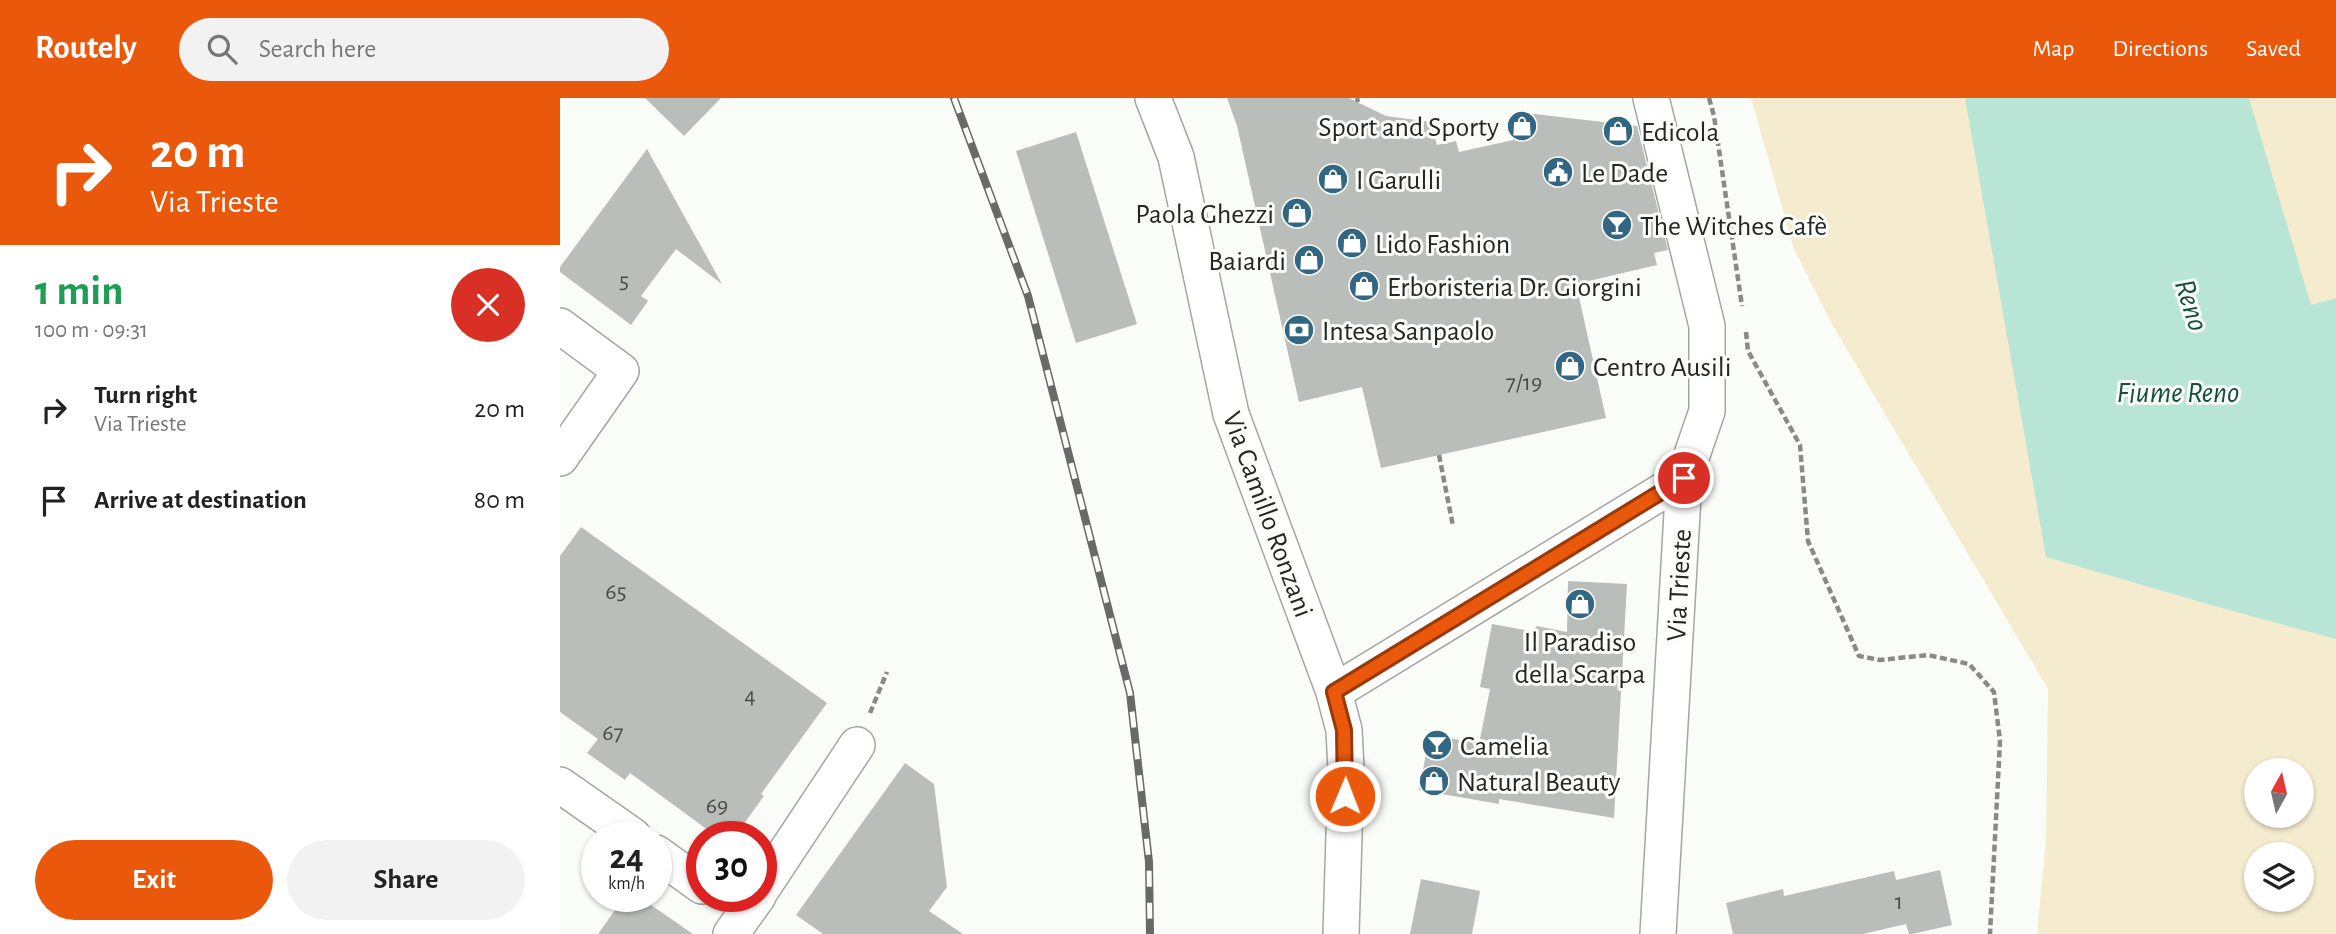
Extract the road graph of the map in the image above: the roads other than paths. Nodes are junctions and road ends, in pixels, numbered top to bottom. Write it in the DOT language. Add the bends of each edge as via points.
graph roads {
  1 [pos="1153,98"];
  2 [pos="1651,98"];
  3 [pos="560,326"];
  4 [pos="560,458"];
  5 [pos="1684,478"];
  6 [pos="1334,692"];
  7 [pos="857,745"];
  8 [pos="560,785"];
  9 [pos="612,821"];
  10 [pos="777,865"];
  11 [pos="1341,934"];
  12 [pos="1658,934"];
  1 -- 6 [label="street, Via Camillo Ronzani" via="1176,157 1231,414"];
  2 -- 5 [label="street" via="1707,326 1707,411"];
  3 -- 4 [label="street" via="621,371"];
  5 -- 6 [label="street, Via Trieste"];
  5 -- 12 [label="street, Via Trieste"];
  6 -- 11 [label="street, Via Camillo Ronzani" via="1344,730 1346,769"];
  7 -- 10 [label="street"];
  8 -- 9 [label="street"];
}
